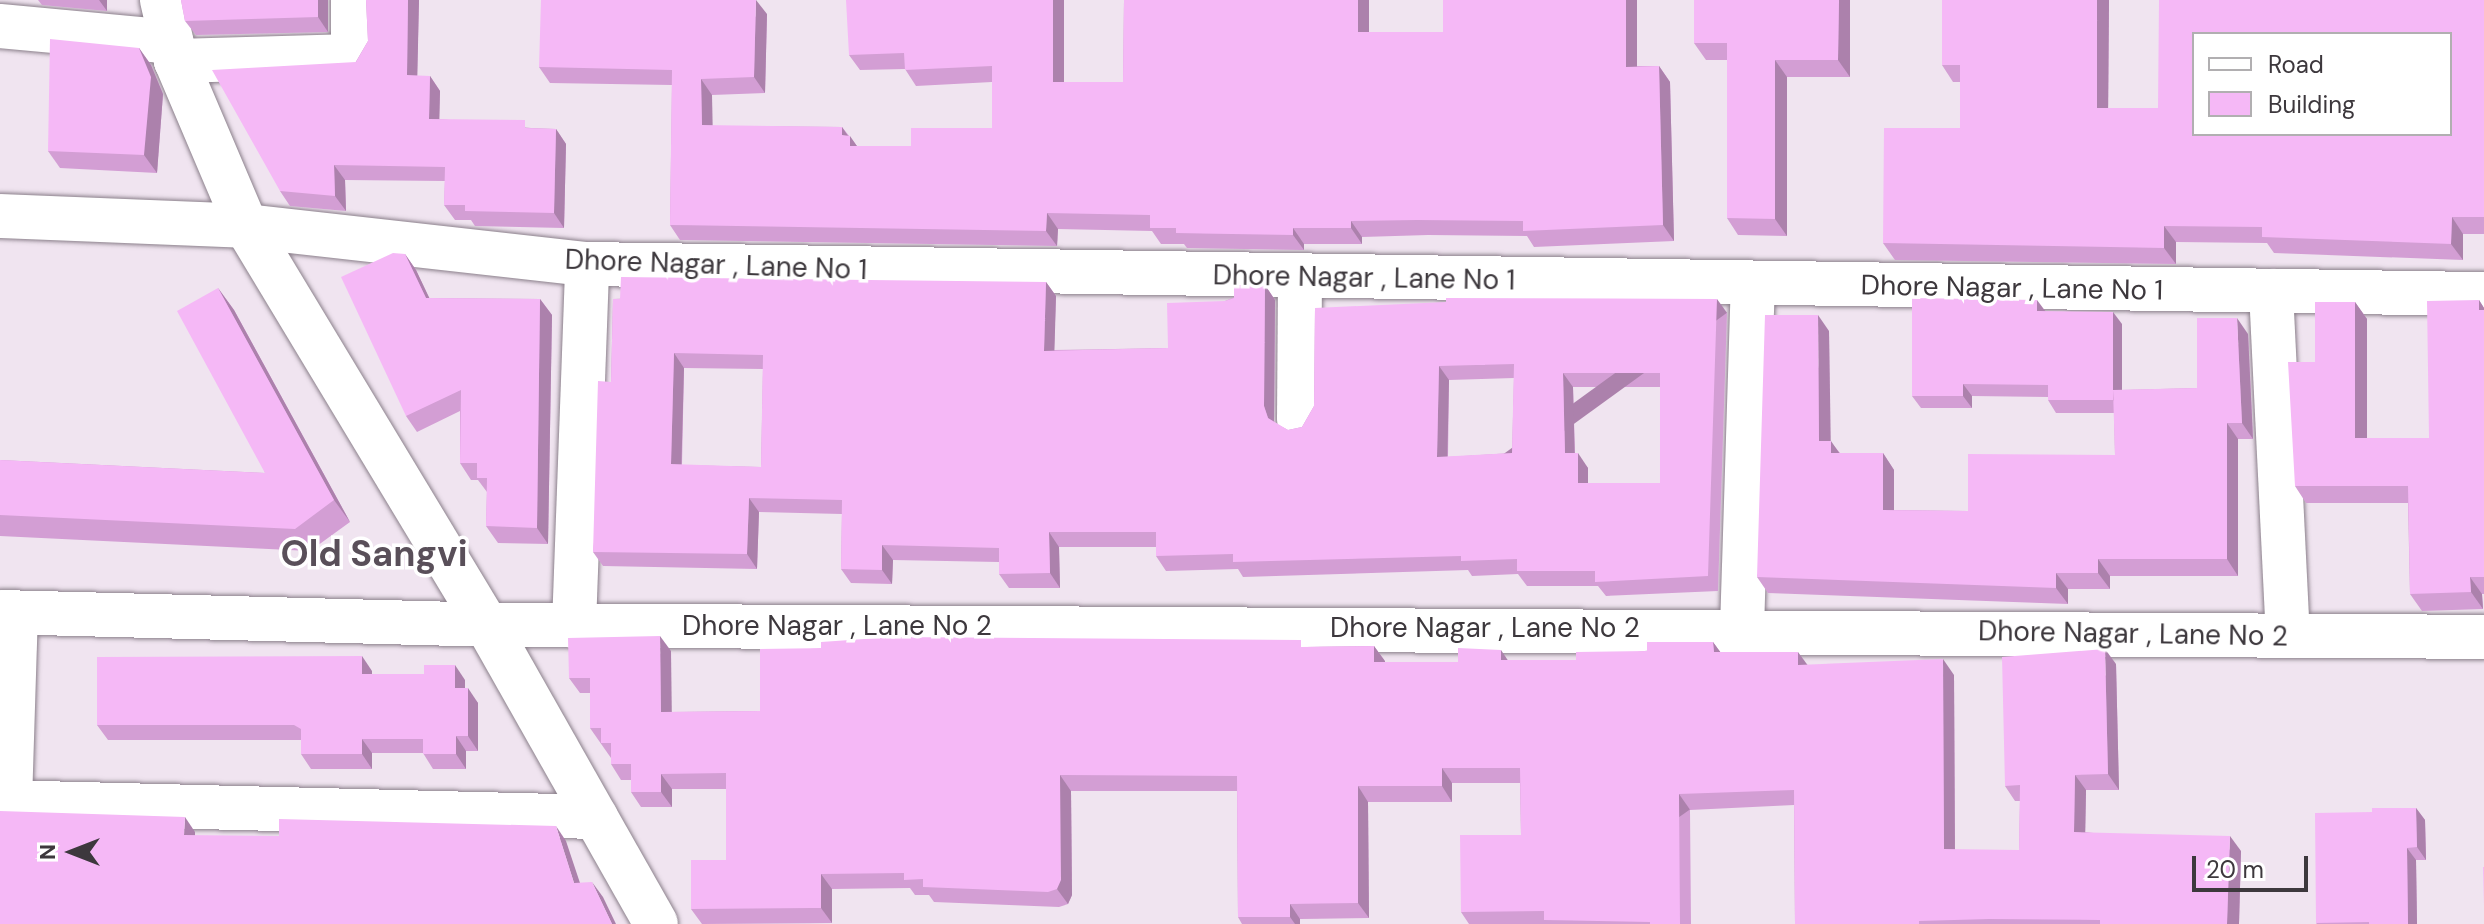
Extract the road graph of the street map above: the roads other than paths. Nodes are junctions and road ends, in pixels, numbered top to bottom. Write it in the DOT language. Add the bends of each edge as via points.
graph roads {
  1 [pos="162,0"];
  2 [pos="353,0"];
  3 [pos="0,26"];
  4 [pos="174,52"];
  5 [pos="0,216"];
  6 [pos="246,226"];
  7 [pos="587,264"];
  8 [pos="1300,277"];
  9 [pos="1753,284"];
  10 [pos="2271,291"];
  11 [pos="2484,294"];
  12 [pos="1299,420"];
  13 [pos="8,612"];
  14 [pos="487,625"];
  15 [pos="574,626"];
  16 [pos="1742,629"];
  17 [pos="2288,636"];
  18 [pos="2484,637"];
  19 [pos="5,802"];
  20 [pos="596,817"];
  21 [pos="656,924"];
  1 -- 4 [label="street"];
  2 -- 4 [label="street" via="353,56"];
  3 -- 4 [label="street"];
  4 -- 6 [label="street"];
  5 -- 6 [label="street, Dhore Nagar , Lane No 1"];
  6 -- 7 [label="street, Dhore Nagar , Lane No 1"];
  6 -- 14 [label="street"];
  7 -- 8 [label="street, Dhore Nagar , Lane No 1"];
  7 -- 15 [label="street"];
  8 -- 9 [label="street, Dhore Nagar , Lane No 1"];
  8 -- 12 [label="street"];
  9 -- 10 [label="street, Dhore Nagar , Lane No 1"];
  9 -- 16 [label="street"];
  10 -- 11 [label="street, Dhore Nagar , Lane No 1"];
  10 -- 17 [label="street"];
  13 -- 14 [label="street, Dhore Nagar , Lane No 2"];
  13 -- 19 [label="street"];
  14 -- 15 [label="street, Dhore Nagar , Lane No 2"];
  14 -- 20 [label="street"];
  15 -- 16 [label="street, Dhore Nagar , Lane No 2"];
  16 -- 17 [label="street, Dhore Nagar , Lane No 2"];
  17 -- 18 [label="street, Dhore Nagar , Lane No 2"];
  19 -- 20 [label="street"];
  20 -- 21 [label="street"];
}
